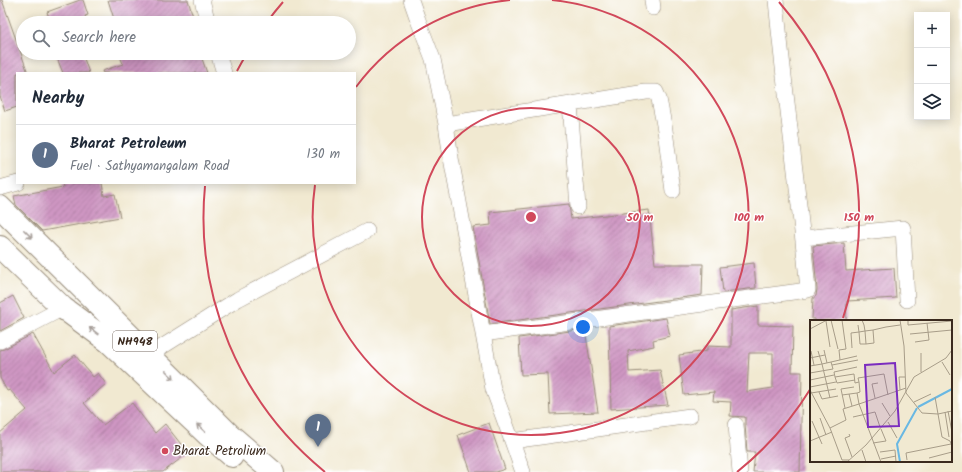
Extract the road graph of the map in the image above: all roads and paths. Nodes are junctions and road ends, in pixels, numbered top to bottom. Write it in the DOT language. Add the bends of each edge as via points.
graph roads {
  1 [pos="202,0"];
  2 [pos="411,0"];
  3 [pos="776,0"];
  4 [pos="206,16"];
  5 [pos="220,60"];
  6 [pos="224,72"];
  7 [pos="570,104"];
  8 [pos="446,124"];
  9 [pos="16,184"];
  10 [pos="0,188"];
  11 [pos="673,191"];
  12 [pos="578,206"];
  13 [pos="0,207"];
  14 [pos="367,231"];
  15 [pos="803,238"];
  16 [pos="0,246"];
  17 [pos="907,300"];
  18 [pos="62,308"];
  19 [pos="483,334"];
  20 [pos="0,341"];
  21 [pos="149,354"];
  22 [pos="690,416"];
  23 [pos="736,426"];
  24 [pos="512,441"];
  25 [pos="251,472"];
  26 [pos="274,472"];
  27 [pos="523,472"];
  28 [pos="740,472"];
  1 -- 4 [label="street"];
  2 -- 8 [label="street" via="434,59"];
  3 -- 15 [label="street"];
  5 -- 6 [label="street"];
  7 -- 8 [label="street"];
  7 -- 11 [label="street" via="656,92"];
  7 -- 12 [label="street"];
  8 -- 19 [label="street"];
  9 -- 10 [label="street"];
  13 -- 21 [label="highway, NH948, one-way"];
  14 -- 21 [label="street" via="238,299"];
  15 -- 17 [label="street" via="903,228"];
  15 -- 19 [label="street" via="808,290"];
  16 -- 18 [label="highway, NH948"];
  18 -- 20 [label="street"];
  25 -- 18 [label="highway, NH948, one-way" via="109,342"];
  19 -- 24 [label="street" via="493,390"];
  21 -- 26 [label="highway, NH948, one-way" via="229,434"];
  22 -- 24 [label="street"];
  23 -- 28 [label="street"];
  24 -- 27 [label="street"];
}
